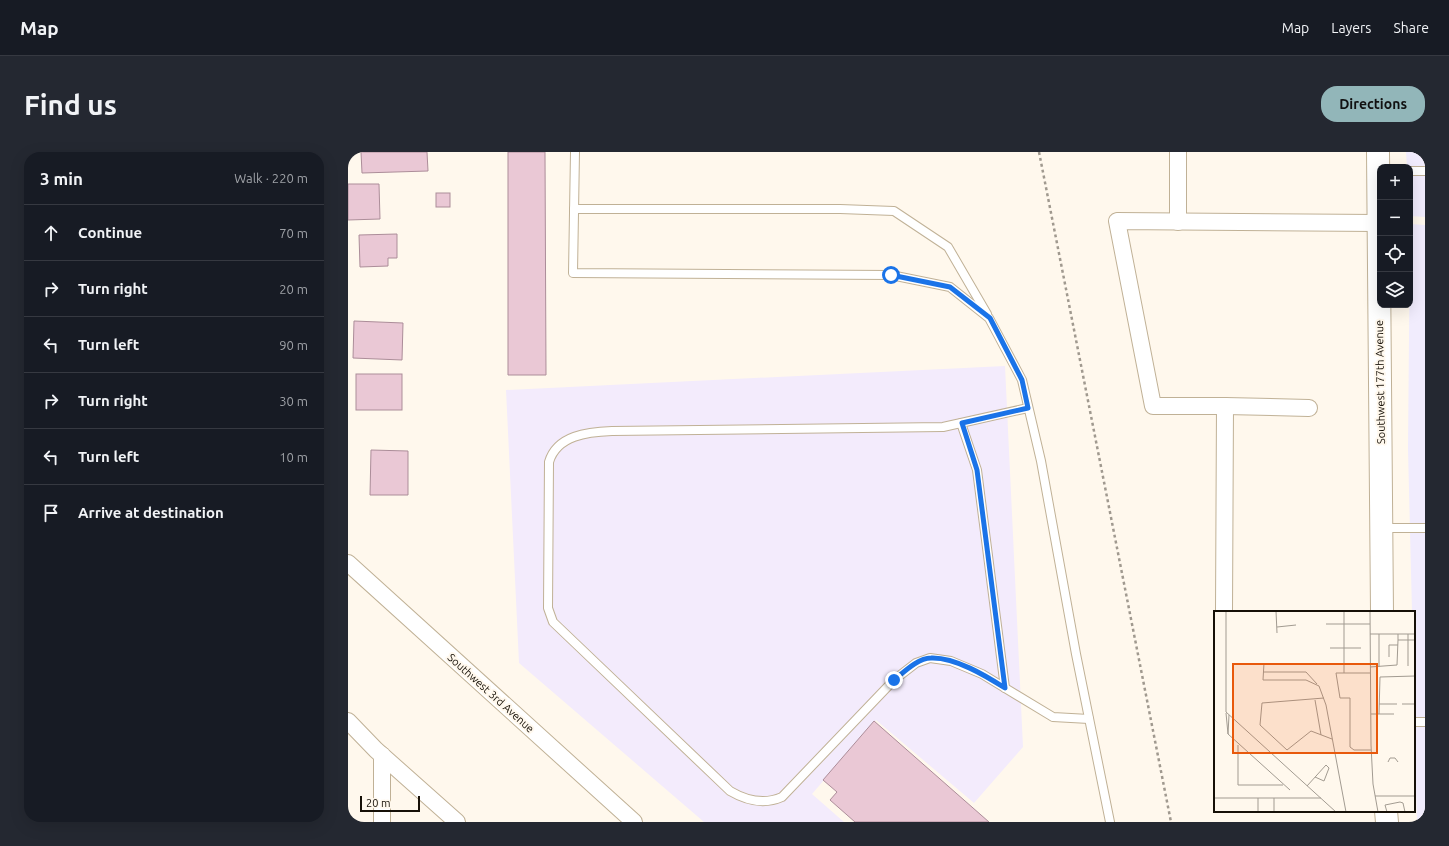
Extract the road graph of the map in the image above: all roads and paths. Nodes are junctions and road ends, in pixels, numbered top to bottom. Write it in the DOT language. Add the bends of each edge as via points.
graph roads {
  1 [pos="575,152"];
  2 [pos="1039,152"];
  3 [pos="1178,152"];
  4 [pos="1413,171"];
  5 [pos="1425,171"];
  6 [pos="574,209"];
  7 [pos="1178,222"];
  8 [pos="1377,223"];
  9 [pos="1378,236"];
  10 [pos="990,318"];
  11 [pos="1225,406"];
  12 [pos="1028,408"];
  13 [pos="1309,408"];
  14 [pos="962,423"];
  15 [pos="1382,528"];
  16 [pos="1425,528"];
  17 [pos="348,563"];
  18 [pos="1224,611"];
  19 [pos="1382,611"];
  20 [pos="1005,688"];
  21 [pos="1089,720"];
  22 [pos="348,721"];
  23 [pos="382,755"];
  24 [pos="1386,812"];
  25 [pos="382,822"];
  26 [pos="457,822"];
  27 [pos="634,822"];
  28 [pos="1110,822"];
  29 [pos="1171,822"];
  30 [pos="1387,822"];
  1 -- 6 [label="lane"];
  2 -- 29 [label="path"];
  3 -- 7 [label="street"];
  4 -- 5 [label="lane"];
  6 -- 10 [label="lane" via="894,211 948,247"];
  6 -- 10 [label="lane" via="573,273 891,275 950,287"];
  7 -- 8 [label="street"];
  7 -- 11 [label="street" via="1117,221 1153,406"];
  9 -- 15 [label="main road, Southwest 177th Avenue"];
  10 -- 12 [label="lane" via="1022,380"];
  11 -- 13 [label="street"];
  11 -- 18 [label="street"];
  12 -- 14 [label="lane"];
  12 -- 21 [label="lane" via="1041,461"];
  14 -- 20 [label="lane" via="977,470"];
  14 -- 20 [label="lane" via="943,427 593,432 561,442 549,462 548,608 553,622 730,792 754,801 774,800 782,796 894,680 916,663 930,658 952,661 982,674"];
  15 -- 16 [label="lane"];
  15 -- 19 [label="main road, Southwest 177th Avenue"];
  17 -- 27 [label="street, Southwest 3rd Avenue"];
  20 -- 21 [label="lane" via="1053,717"];
  21 -- 28 [label="lane"];
  22 -- 23 [label="street"];
  23 -- 25 [label="street"];
  23 -- 26 [label="street"];
  24 -- 30 [label="main road"];
}
